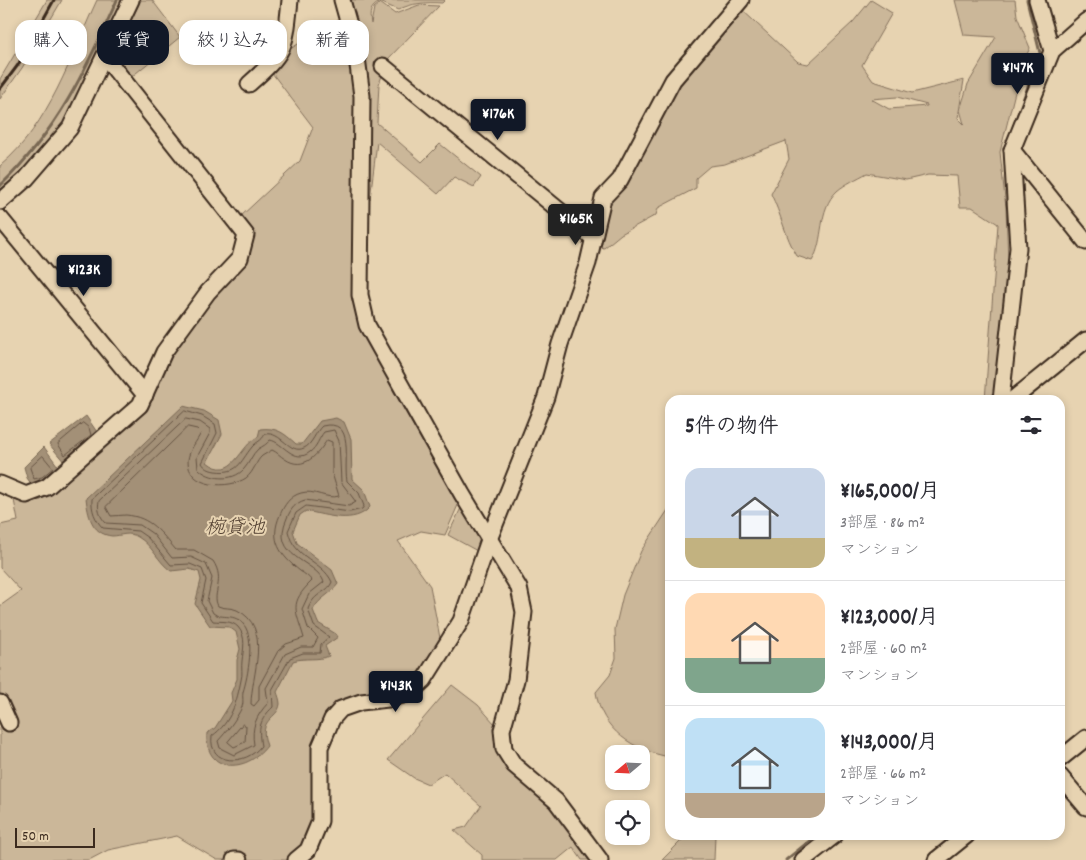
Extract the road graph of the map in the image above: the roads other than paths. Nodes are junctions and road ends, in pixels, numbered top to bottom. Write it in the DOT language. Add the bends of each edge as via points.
graph roads {
  1 [pos="131,0"];
  2 [pos="290,0"];
  3 [pos="342,0"];
  4 [pos="741,0"];
  5 [pos="1037,0"];
  6 [pos="122,20"];
  7 [pos="1086,22"];
  8 [pos="1052,51"];
  9 [pos="101,65"];
  10 [pos="111,65"];
  11 [pos="383,66"];
  12 [pos="249,84"];
  13 [pos="1012,150"];
  14 [pos="0,202"];
  15 [pos="0,218"];
  16 [pos="593,238"];
  17 [pos="1086,242"];
  18 [pos="1086,340"];
  19 [pos="145,395"];
  20 [pos="1002,395"];
  21 [pos="1018,395"];
  22 [pos="0,484"];
  23 [pos="490,537"];
  24 [pos="0,703"];
  25 [pos="9,723"];
  26 [pos="1086,738"];
  27 [pos="1065,756"];
  28 [pos="1065,782"];
  29 [pos="1086,807"];
  30 [pos="829,840"];
  31 [pos="961,840"];
  32 [pos="234,860"];
  33 [pos="239,860"];
  34 [pos="296,860"];
  35 [pos="600,860"];
  36 [pos="803,860"];
  37 [pos="936,860"];
  1 -- 6 [label="street"];
  2 -- 12 [label="street" via="286,40 280,53"];
  3 -- 23 [label="street" via="356,50 362,96 360,295 366,325"];
  4 -- 16 [label="street" via="673,80 620,180 603,198"];
  5 -- 8 [label="street"];
  7 -- 8 [label="street"];
  8 -- 13 [label="street"];
  9 -- 14 [label="street" via="70,128 39,165"];
  10 -- 19 [label="street" via="246,235 240,258 208,292 164,352"];
  11 -- 16 [label="street"];
  13 -- 17 [label="street"];
  13 -- 20 [label="street" via="1018,248"];
  15 -- 19 [label="street"];
  16 -- 23 [label="street" via="546,397"];
  18 -- 21 [label="street"];
  19 -- 22 [label="street" via="140,405 47,487 26,495"];
  23 -- 34 [label="street" via="461,621 424,680 410,693 361,702 341,709 332,719 320,747 320,821 308,850"];
  23 -- 35 [label="street" via="519,588 524,612 516,680 502,730 504,748 514,765 556,801"];
  24 -- 25 [label="street"];
  26 -- 27 [label="street"];
  28 -- 29 [label="street"];
  30 -- 36 [label="street"];
  31 -- 37 [label="street"];
  32 -- 33 [label="street"];
}
